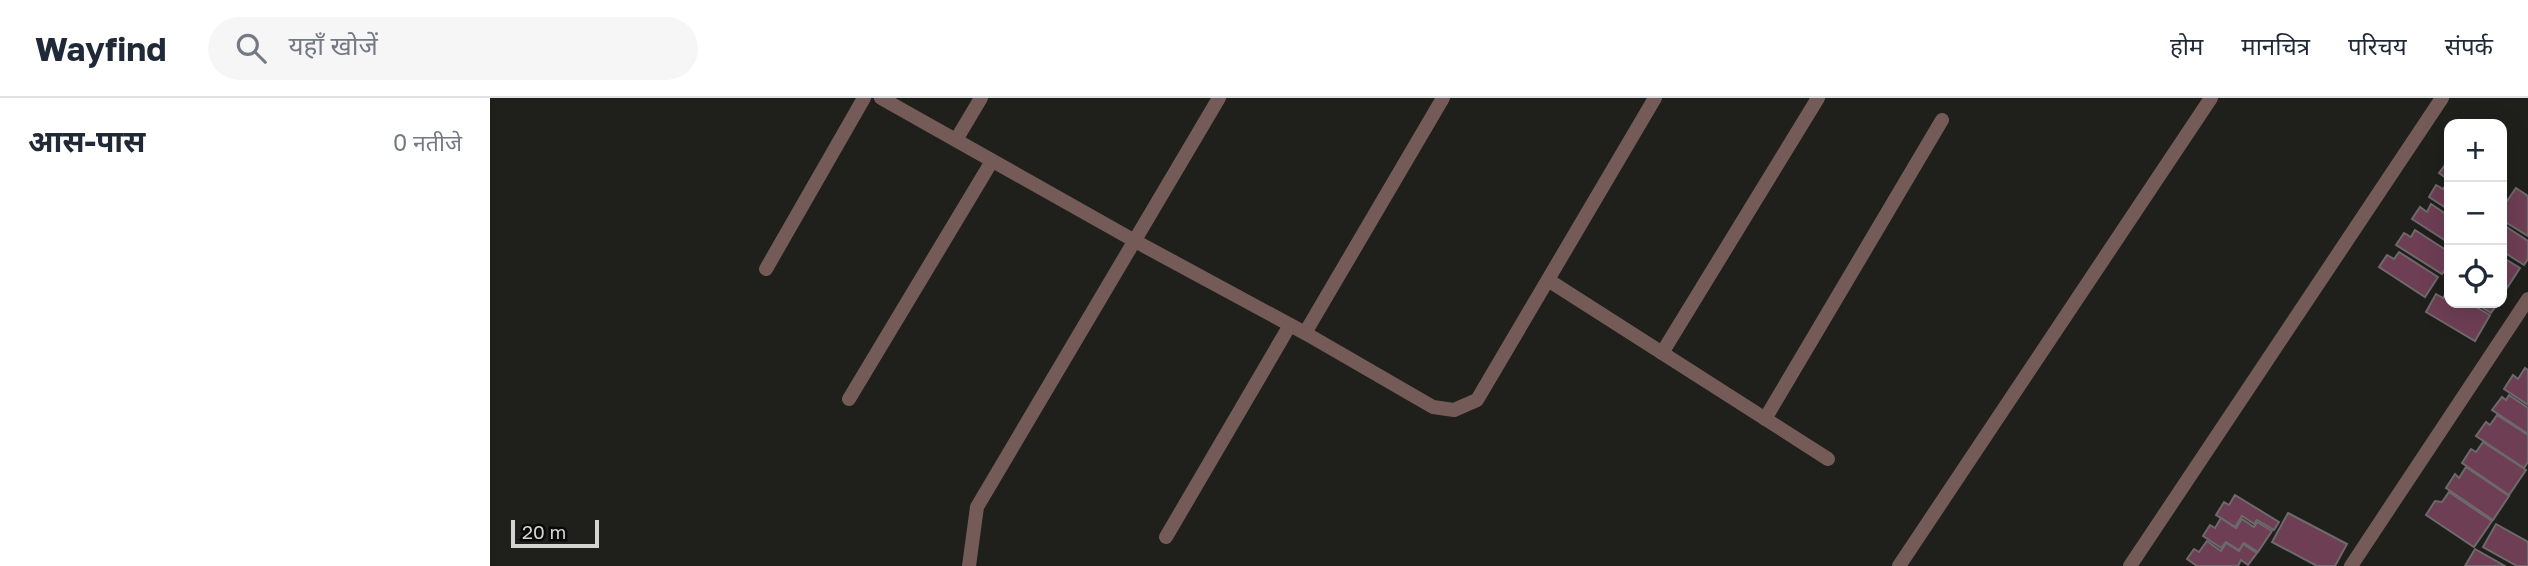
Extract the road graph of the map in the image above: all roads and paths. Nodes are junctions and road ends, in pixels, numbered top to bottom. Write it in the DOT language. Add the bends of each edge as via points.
graph roads {
  1 [pos="864,98"];
  2 [pos="881,98"];
  3 [pos="981,98"];
  4 [pos="1219,98"];
  5 [pos="1443,98"];
  6 [pos="1655,98"];
  7 [pos="1818,98"];
  8 [pos="2211,98"];
  9 [pos="2442,98"];
  10 [pos="1942,120"];
  11 [pos="956,141"];
  12 [pos="992,161"];
  13 [pos="1135,241"];
  14 [pos="766,269"];
  15 [pos="1548,280"];
  16 [pos="2528,299"];
  17 [pos="1290,325"];
  18 [pos="1305,333"];
  19 [pos="1662,353"];
  20 [pos="849,399"];
  21 [pos="1765,419"];
  22 [pos="1828,459"];
  23 [pos="1166,537"];
  24 [pos="970,566"];
  25 [pos="1899,566"];
  26 [pos="2130,566"];
  27 [pos="2351,566"];
  1 -- 14 [label="street"];
  2 -- 11 [label="street"];
  3 -- 11 [label="street"];
  4 -- 13 [label="street"];
  5 -- 18 [label="street"];
  6 -- 15 [label="street"];
  7 -- 19 [label="street"];
  8 -- 25 [label="street"];
  9 -- 26 [label="street"];
  10 -- 21 [label="street"];
  11 -- 12 [label="street"];
  12 -- 13 [label="street"];
  12 -- 20 [label="street"];
  13 -- 17 [label="street"];
  13 -- 24 [label="street" via="977,507"];
  15 -- 18 [label="street" via="1477,400 1454,410 1433,407"];
  15 -- 19 [label="street"];
  16 -- 27 [label="street"];
  17 -- 18 [label="street"];
  17 -- 23 [label="street"];
  19 -- 21 [label="street"];
  21 -- 22 [label="street"];
}
